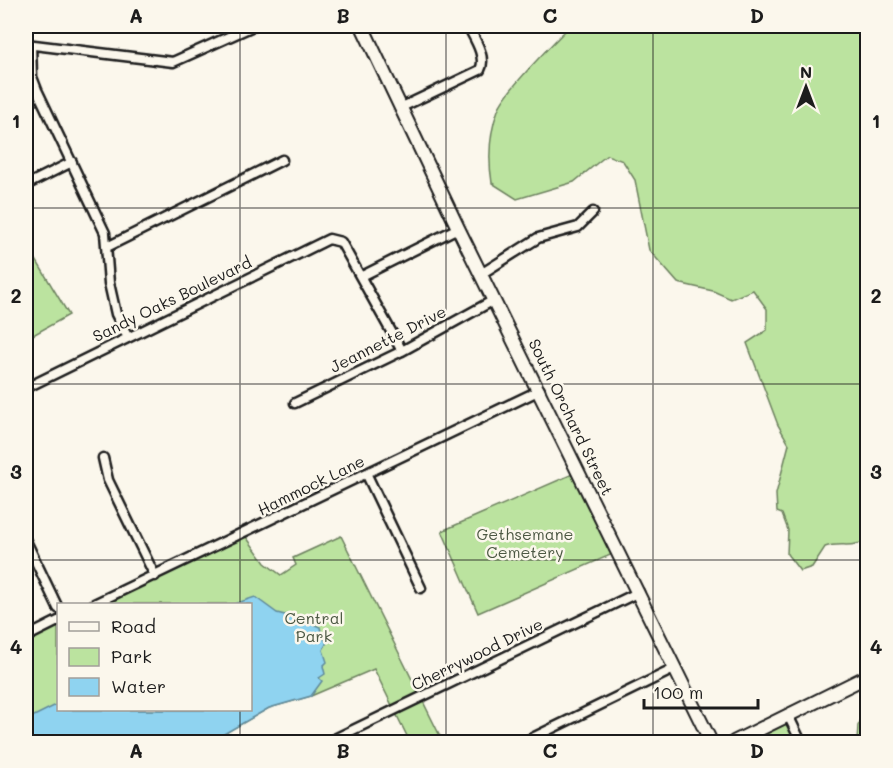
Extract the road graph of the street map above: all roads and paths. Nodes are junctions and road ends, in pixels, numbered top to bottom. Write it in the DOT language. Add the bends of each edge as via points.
graph roads {
  1 [pos="253,26"];
  2 [pos="362,26"];
  3 [pos="468,26"];
  4 [pos="28,44"];
  5 [pos="402,107"];
  6 [pos="282,160"];
  7 [pos="72,162"];
  8 [pos="26,185"];
  9 [pos="593,212"];
  10 [pos="458,228"];
  11 [pos="107,247"];
  12 [pos="481,274"];
  13 [pos="362,276"];
  14 [pos="494,300"];
  15 [pos="128,338"];
  16 [pos="402,351"];
  17 [pos="26,388"];
  18 [pos="540,390"];
  19 [pos="294,403"];
  20 [pos="103,458"];
  21 [pos="367,475"];
  22 [pos="26,541"];
  23 [pos="155,576"];
  24 [pos="421,588"];
  25 [pos="639,592"];
  26 [pos="96,603"];
  27 [pos="57,606"];
  28 [pos="57,622"];
  29 [pos="26,637"];
  30 [pos="676,668"];
  31 [pos="867,676"];
  32 [pos="788,715"];
  33 [pos="328,742"];
  34 [pos="524,742"];
  35 [pos="711,742"];
  36 [pos="734,742"];
  37 [pos="801,742"];
  1 -- 4 [label="street" via="173,62"];
  2 -- 5 [label="street, South Orchard Street"];
  3 -- 5 [label="street" via="483,64 480,70"];
  4 -- 7 [label="street" via="32,77"];
  5 -- 10 [label="street, South Orchard Street"];
  6 -- 11 [label="street"];
  7 -- 8 [label="street"];
  7 -- 11 [label="street" via="105,233"];
  9 -- 12 [label="street" via="578,227 538,238"];
  10 -- 12 [label="street, South Orchard Street"];
  10 -- 13 [label="street"];
  11 -- 15 [label="street" via="116,314"];
  12 -- 14 [label="street, South Orchard Street"];
  13 -- 15 [label="street, Sandy Oaks Boulevard" via="342,242 332,239"];
  13 -- 16 [label="street"];
  14 -- 16 [label="street, Jeannette Drive"];
  14 -- 18 [label="street, South Orchard Street"];
  15 -- 17 [label="street, Sandy Oaks Boulevard"];
  16 -- 19 [label="street, Jeannette Drive"];
  18 -- 21 [label="street, Hammock Lane"];
  18 -- 25 [label="street, South Orchard Street"];
  20 -- 23 [label="street" via="108,480"];
  21 -- 23 [label="street, Hammock Lane"];
  21 -- 24 [label="street"];
  22 -- 27 [label="street"];
  23 -- 26 [label="street, Hammock Lane"];
  25 -- 30 [label="street, South Orchard Street"];
  25 -- 33 [label="street, Cherrywood Drive"];
  28 -- 29 [label="street"];
  30 -- 34 [label="street"];
  30 -- 35 [label="street, South Orchard Street"];
  31 -- 32 [label="street"];
  32 -- 36 [label="street"];
  32 -- 37 [label="street"];
}
